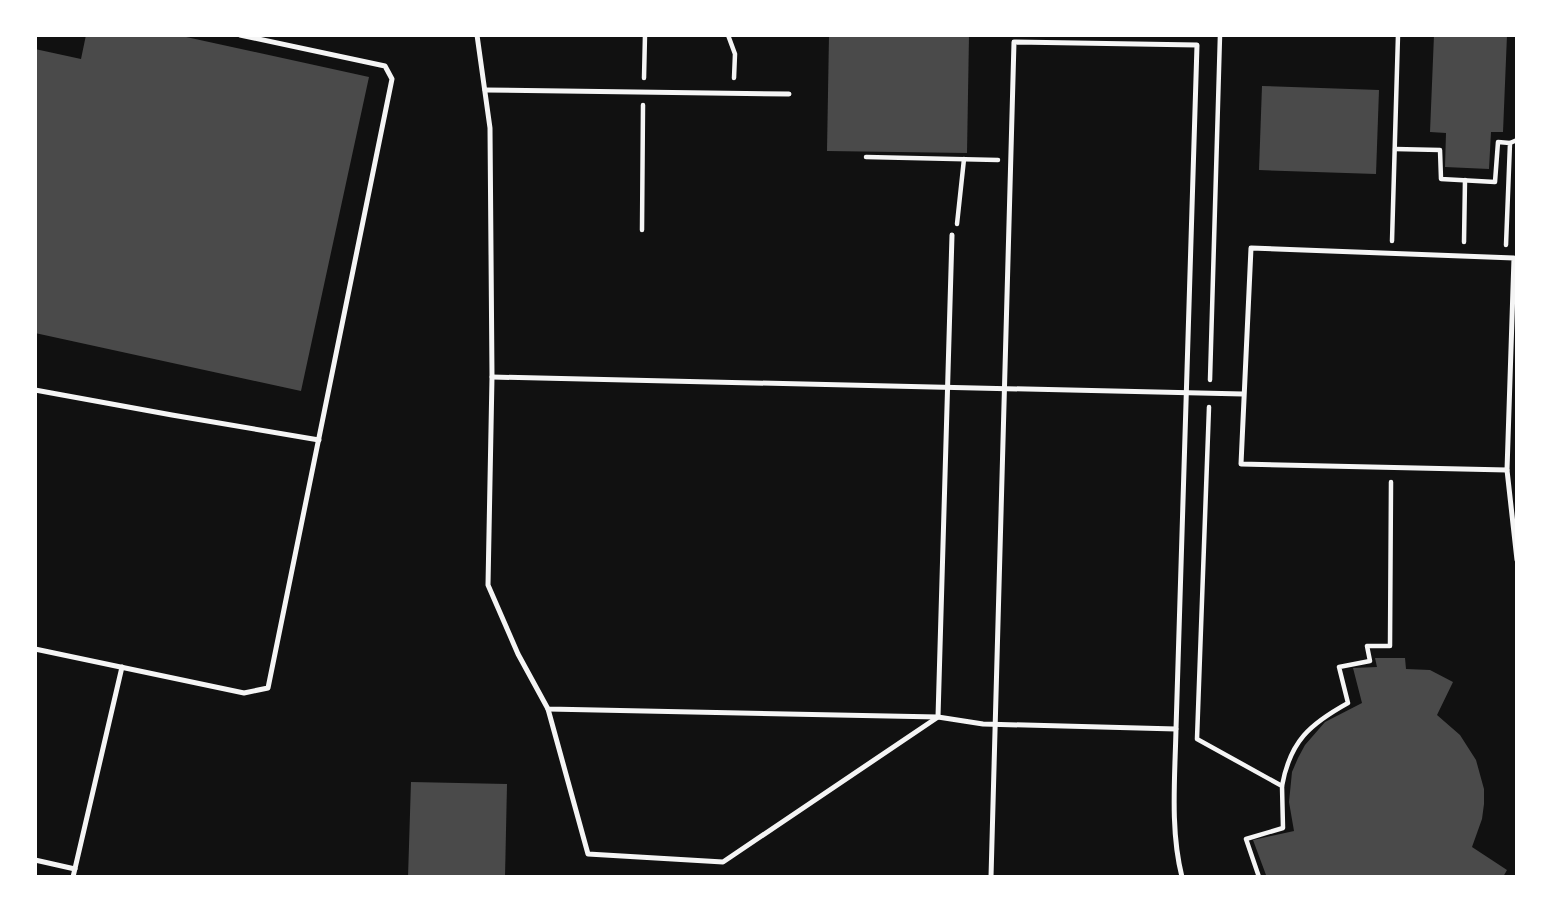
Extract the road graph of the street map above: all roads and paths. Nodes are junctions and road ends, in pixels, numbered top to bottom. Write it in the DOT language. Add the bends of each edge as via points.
graph roads {
  1 [pos="240,35"];
  2 [pos="477,35"];
  3 [pos="645,35"];
  4 [pos="728,35"];
  5 [pos="1220,35"];
  6 [pos="1398,35"];
  7 [pos="485,90"];
  8 [pos="643,92"];
  9 [pos="733,93"];
  10 [pos="789,94"];
  11 [pos="1517,140"];
  12 [pos="1510,143"];
  13 [pos="1395,149"];
  14 [pos="866,157"];
  15 [pos="964,159"];
  16 [pos="999,160"];
  17 [pos="1465,180"];
  18 [pos="642,230"];
  19 [pos="952,235"];
  20 [pos="1392,253"];
  21 [pos="1464,256"];
  22 [pos="1506,257"];
  23 [pos="492,377"];
  24 [pos="948,387"];
  25 [pos="1004,389"];
  26 [pos="35,390"];
  27 [pos="1186,393"];
  28 [pos="1209,394"];
  29 [pos="1243,394"];
  30 [pos="319,440"];
  31 [pos="1392,467"];
  32 [pos="1507,470"];
  33 [pos="1517,560"];
  34 [pos="35,649"];
  35 [pos="122,667"];
  36 [pos="548,709"];
  37 [pos="938,717"];
  38 [pos="995,724"];
  39 [pos="1176,729"];
  40 [pos="1282,786"];
  41 [pos="35,860"];
  42 [pos="75,869"];
  43 [pos="73,877"];
  44 [pos="990,877"];
  45 [pos="1182,877"];
  46 [pos="1259,877"];
  1 -- 30 [label="lane" via="385,66 392,79"];
  2 -- 7 [label="lane"];
  3 -- 8 [label="path"];
  4 -- 9 [label="path" via="735,54"];
  5 -- 28 [label="path"];
  6 -- 13 [label="path"];
  7 -- 8 [label="lane"];
  7 -- 23 [label="lane" via="490,128"];
  8 -- 9 [label="lane"];
  8 -- 18 [label="path"];
  9 -- 10 [label="lane"];
  11 -- 12 [label="path"];
  12 -- 17 [label="path" via="1498,142 1495,182"];
  12 -- 22 [label="path"];
  13 -- 17 [label="path" via="1440,150 1441,179"];
  13 -- 20 [label="path"];
  14 -- 15 [label="path"];
  15 -- 16 [label="path"];
  15 -- 19 [label="path" via="959,220"];
  17 -- 21 [label="path"];
  19 -- 24 [label="lane"];
  20 -- 21 [label="lane"];
  20 -- 29 [label="lane" via="1251,248"];
  21 -- 22 [label="lane"];
  22 -- 32 [label="lane" via="1514,258"];
  23 -- 24 [label="lane"];
  23 -- 36 [label="lane" via="488,584"];
  24 -- 25 [label="lane"];
  24 -- 37 [label="lane"];
  25 -- 27 [label="lane"];
  25 -- 27 [label="lane" via="1014,42 1197,45"];
  25 -- 38 [label="lane"];
  26 -- 30 [label="lane"];
  27 -- 28 [label="lane"];
  27 -- 39 [label="lane"];
  28 -- 29 [label="lane"];
  28 -- 40 [label="path" via="1197,739"];
  29 -- 31 [label="lane" via="1241,464"];
  30 -- 35 [label="lane" via="268,688 244,693"];
  31 -- 32 [label="lane"];
  31 -- 40 [label="path" via="1390,646 1367,646 1370,661 1339,667 1348,703 1317,720 1302,737"];
  32 -- 33 [label="lane"];
  34 -- 35 [label="lane"];
  35 -- 42 [label="lane"];
  36 -- 37 [label="lane"];
  36 -- 37 [label="lane" via="587,854 723,862"];
  37 -- 38 [label="lane"];
  38 -- 39 [label="lane"];
  38 -- 44 [label="lane"];
  39 -- 45 [label="lane" via="1175,800"];
  40 -- 46 [label="path" via="1283,828 1246,839"];
  41 -- 42 [label="lane"];
  42 -- 43 [label="lane"];
}
